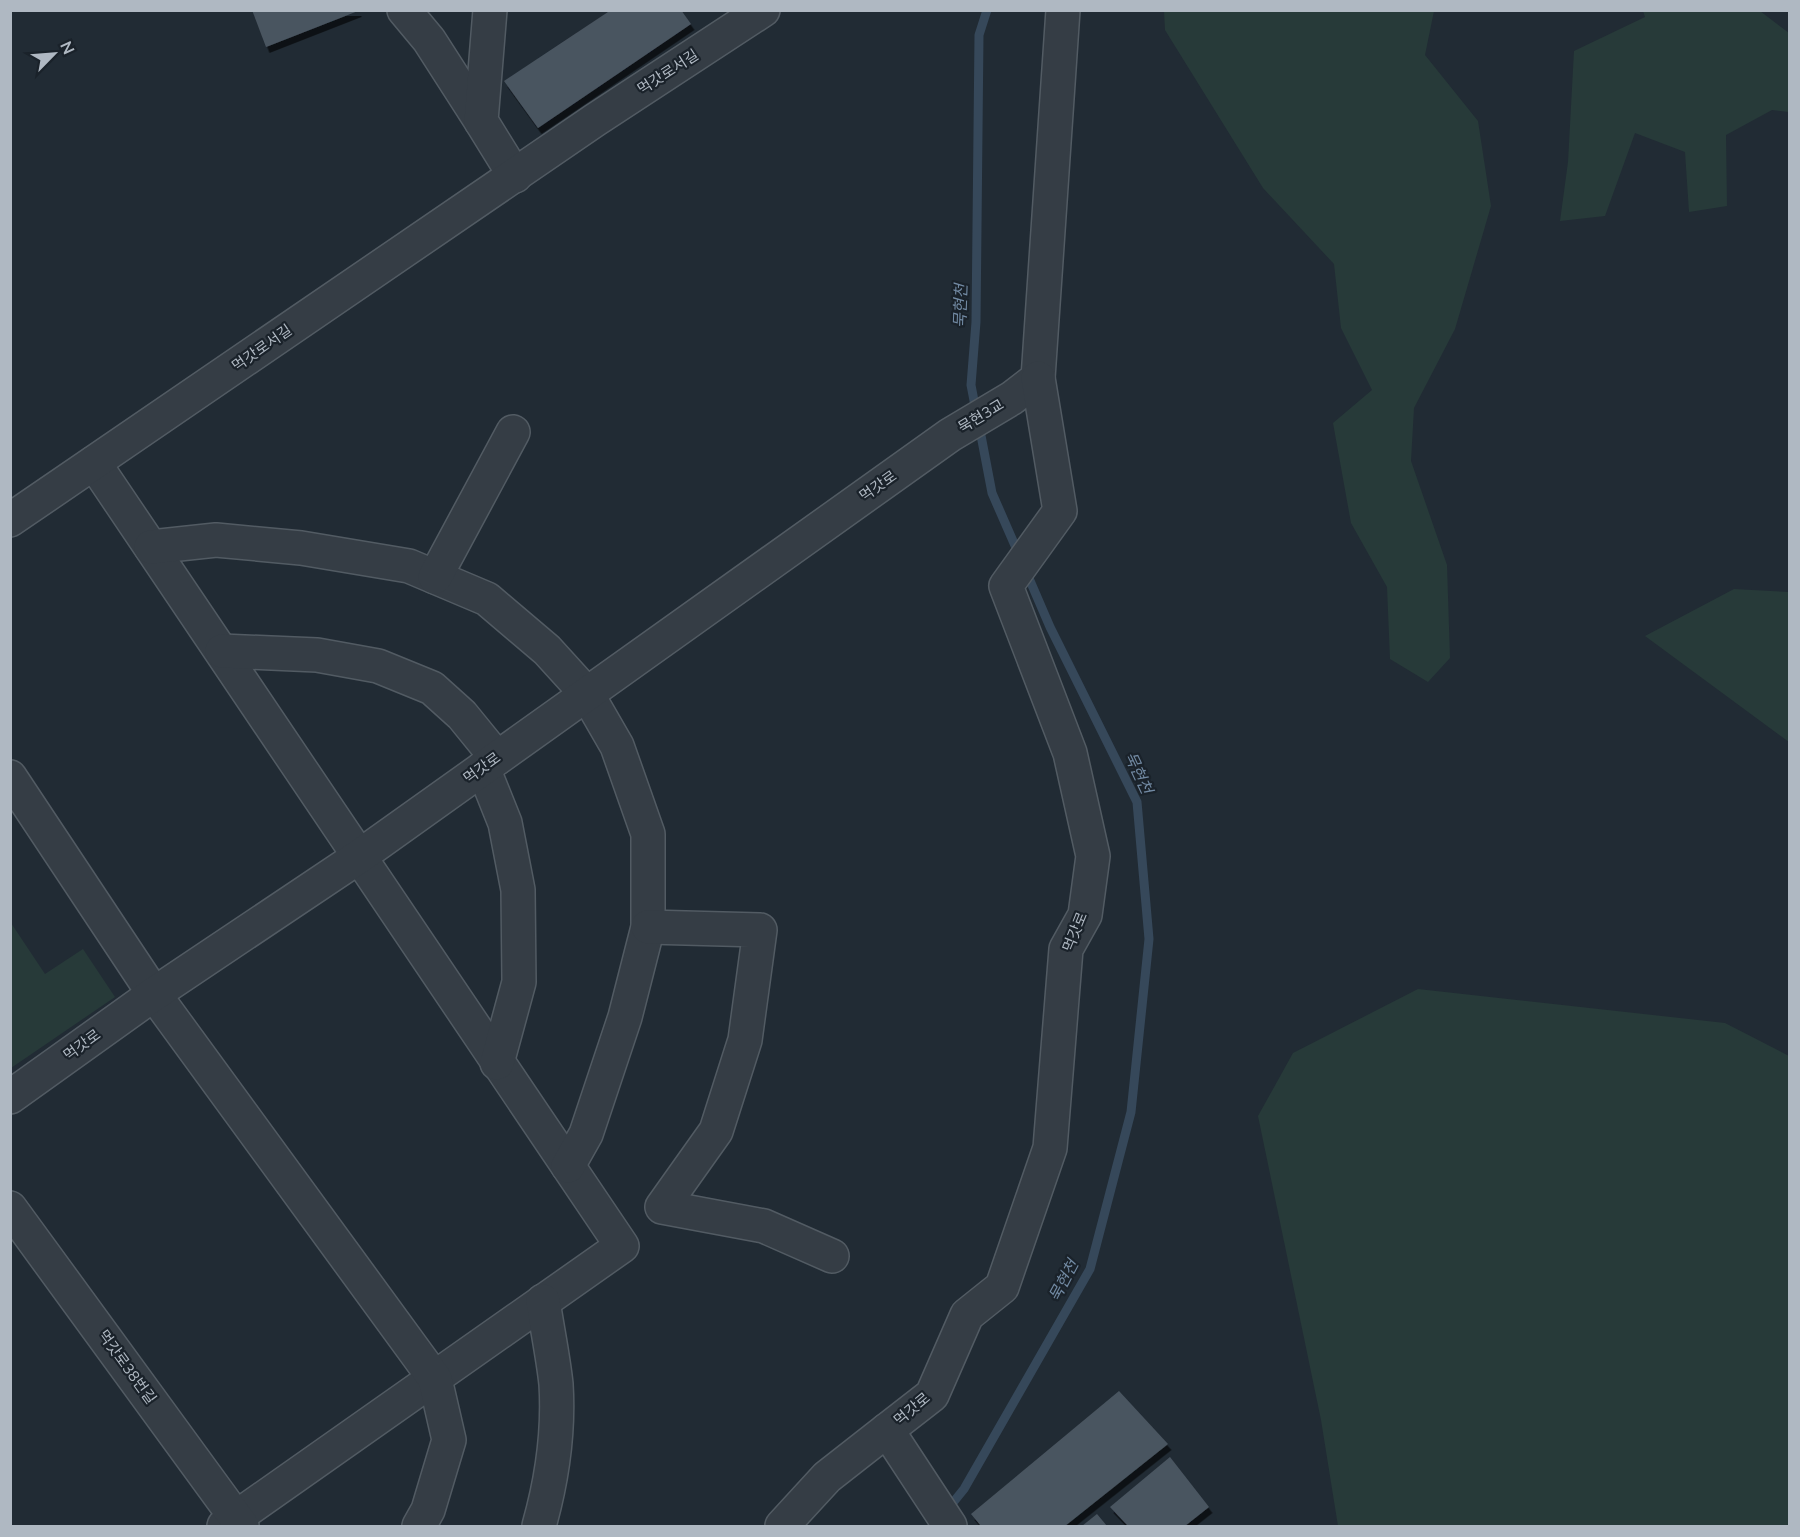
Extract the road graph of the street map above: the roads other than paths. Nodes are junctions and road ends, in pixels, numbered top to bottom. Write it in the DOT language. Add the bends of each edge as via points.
graph roads {
  1 [pos="404,10"];
  2 [pos="490,10"];
  3 [pos="763,10"];
  4 [pos="1063,10"];
  5 [pos="481,121"];
  6 [pos="515,176"];
  7 [pos="1038,378"];
  8 [pos="513,432"];
  9 [pos="950,435"];
  10 [pos="94,464"];
  11 [pos="10,520"];
  12 [pos="151,547"];
  13 [pos="435,577"];
  14 [pos="222,651"];
  15 [pos="587,694"];
  16 [pos="490,763"];
  17 [pos="10,777"];
  18 [pos="360,856"];
  19 [pos="648,927"];
  20 [pos="154,994"];
  21 [pos="497,1063"];
  22 [pos="10,1097"];
  23 [pos="568,1166"];
  24 [pos="10,1209"];
  25 [pos="832,1256"];
  26 [pos="543,1300"];
  27 [pos="435,1379"];
  28 [pos="887,1430"];
  29 [pos="234,1524"];
  30 [pos="419,1527"];
  31 [pos="539,1527"];
  32 [pos="782,1527"];
  33 [pos="950,1527"];
  1 -- 5 [label="street" via="429,40"];
  2 -- 5 [label="street"];
  3 -- 6 [label="street, 먹갓로서길"];
  4 -- 7 [label="street, 먹갓로"];
  5 -- 6 [label="street"];
  6 -- 10 [label="street, 먹갓로서길"];
  7 -- 9 [label="street, 묵현3교"];
  7 -- 28 [label="street, 먹갓로" via="1060,511 1006,586 1070,753 1093,856 1085,915 1066,949 1050,1148 1002,1287 967,1315 932,1395"];
  8 -- 13 [label="street"];
  9 -- 15 [label="street, 먹갓로"];
  10 -- 11 [label="street, 먹갓로서길"];
  10 -- 12 [label="street"];
  12 -- 13 [label="street" via="216,540 301,548 409,566"];
  12 -- 14 [label="street"];
  13 -- 15 [label="street" via="487,599 547,650"];
  14 -- 16 [label="street" via="317,655 378,666 432,688 462,715"];
  14 -- 18 [label="street"];
  15 -- 16 [label="street, 먹갓로"];
  15 -- 19 [label="street" via="616,746 648,834"];
  16 -- 18 [label="street, 먹갓로"];
  16 -- 21 [label="street" via="518,890 519,982"];
  17 -- 20 [label="street"];
  18 -- 20 [label="street, 먹갓로"];
  18 -- 21 [label="street"];
  19 -- 23 [label="street" via="625,1017 586,1134"];
  19 -- 25 [label="street" via="760,930 745,1040 716,1131 662,1207 764,1226"];
  20 -- 22 [label="street, 먹갓로"];
  20 -- 27 [label="street"];
  21 -- 23 [label="street"];
  23 -- 26 [label="street" via="622,1246"];
  24 -- 29 [label="street, 먹갓로38번길"];
  26 -- 27 [label="street"];
  26 -- 31 [label="street" via="556,1384 556,1442"];
  27 -- 29 [label="street"];
  27 -- 30 [label="street" via="449,1440"];
  28 -- 32 [label="street" via="827,1477"];
  28 -- 33 [label="street"];
}
